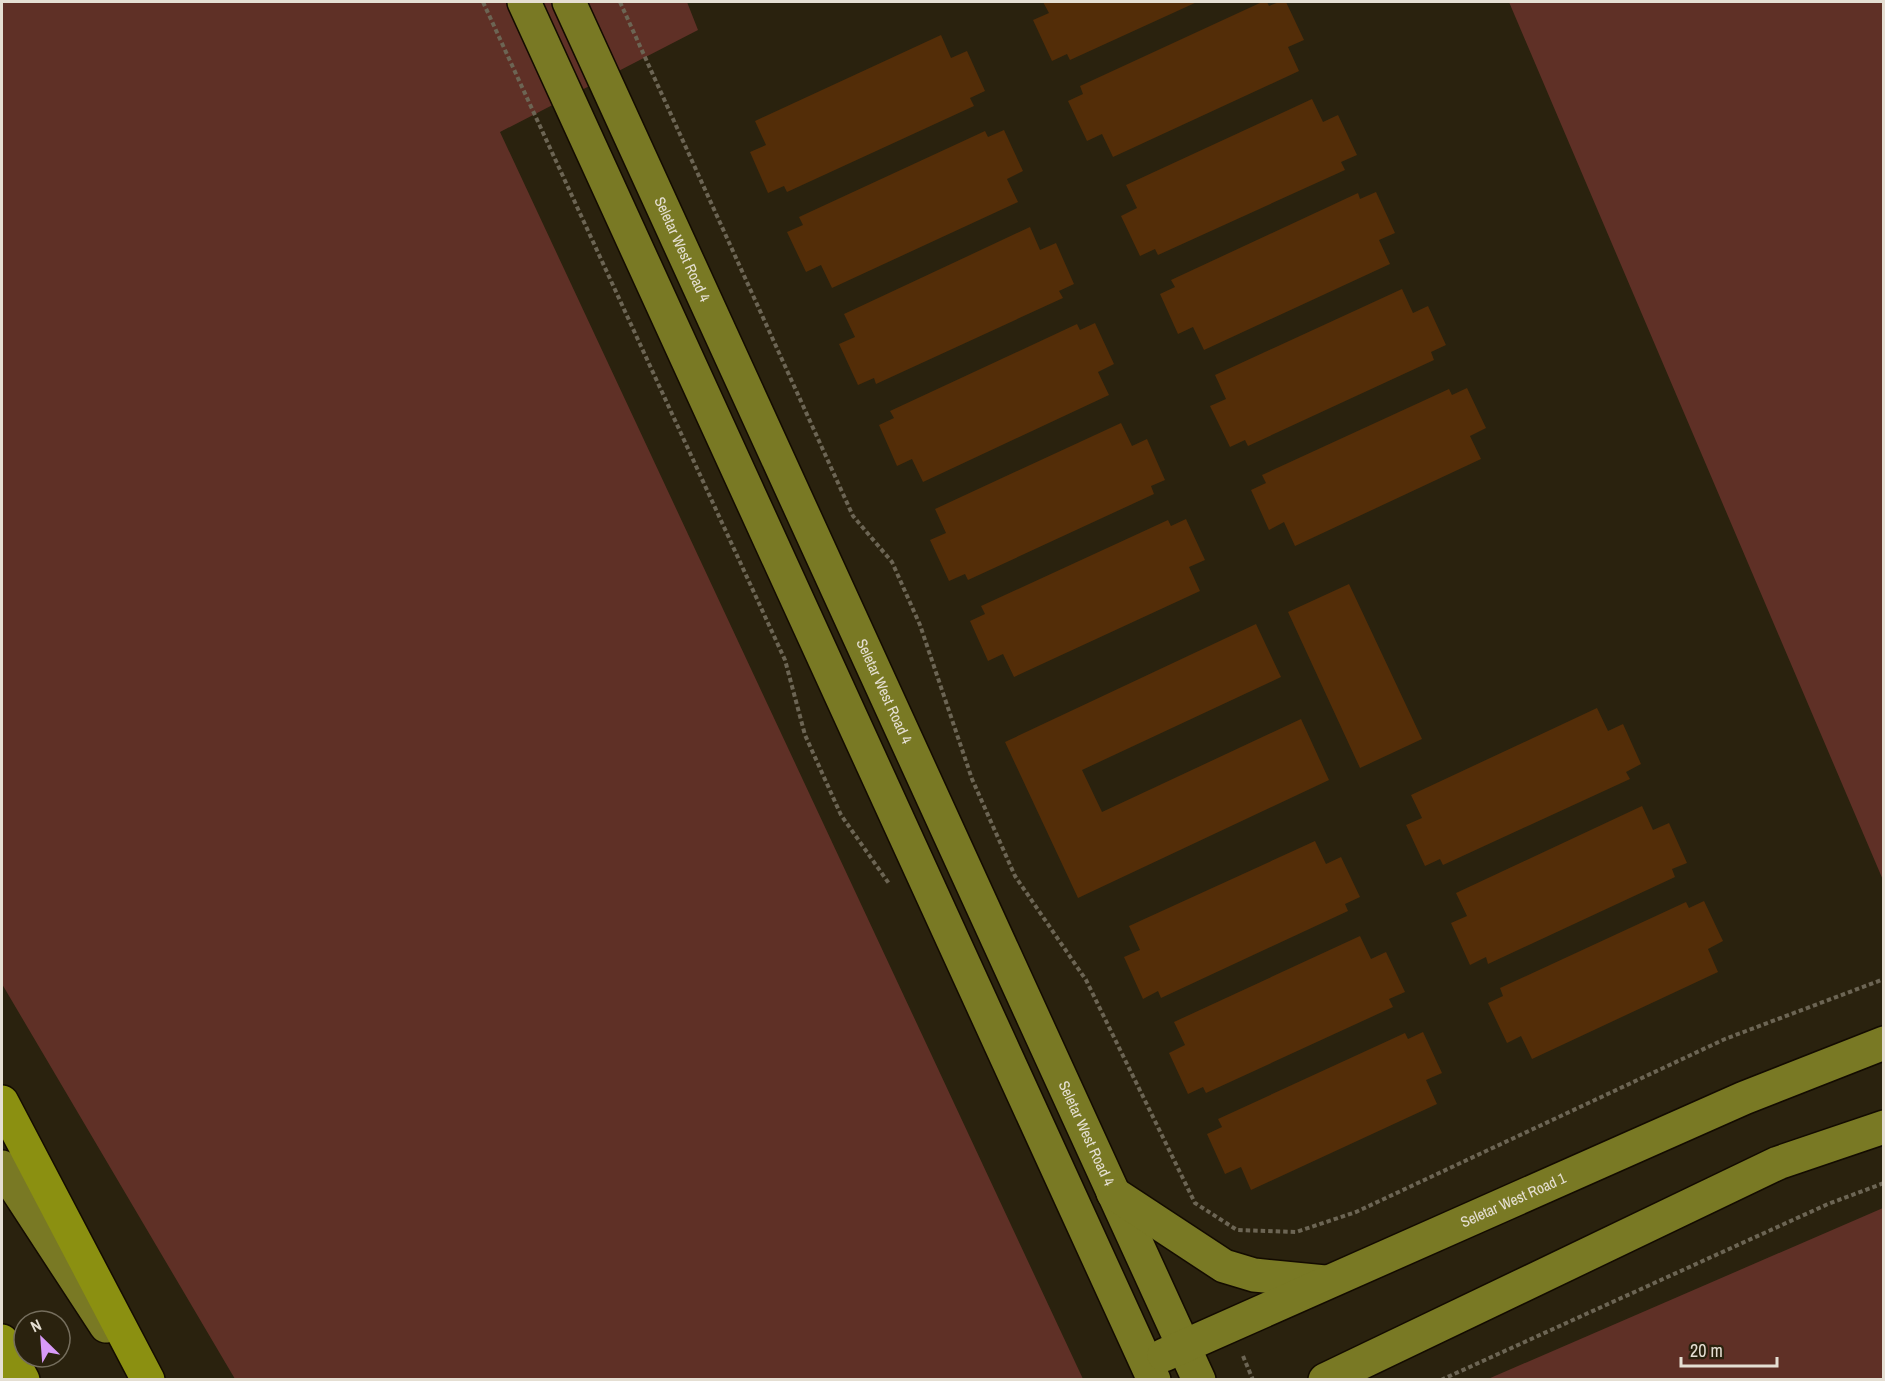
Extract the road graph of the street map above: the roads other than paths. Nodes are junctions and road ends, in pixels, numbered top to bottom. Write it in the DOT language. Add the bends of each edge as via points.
graph roads {
  1 [pos="524,2"];
  2 [pos="569,2"];
  3 [pos="1884,1043"];
  4 [pos="2,1102"];
  5 [pos="1884,1127"];
  6 [pos="2,1167"];
  7 [pos="1113,1193"];
  8 [pos="1327,1282"];
  9 [pos="2,1341"];
  10 [pos="1184,1346"];
  11 [pos="1356,1370"];
  12 [pos="1150,1372"];
  13 [pos="23,1380"];
  14 [pos="141,1380"];
  15 [pos="148,1380"];
  16 [pos="1199,1380"];
  17 [pos="1325,1380"];
  1 -- 12 [label="main road"];
  2 -- 7 [label="main road, Seletar West Road 4"];
  3 -- 8 [label="main road, Seletar West Road 1" via="1744,1098"];
  4 -- 15 [label="highway"];
  5 -- 11 [label="main road" via="1778,1163"];
  6 -- 14 [label="main road"];
  7 -- 8 [label="main road" via="1224,1266 1254,1275"];
  7 -- 10 [label="main road, Seletar West Road 4"];
  8 -- 10 [label="main road, Seletar West Road 1"];
  9 -- 13 [label="highway"];
  10 -- 12 [label="main road, Seletar West Road 1"];
  10 -- 16 [label="main road, Seletar West Road 4"];
  11 -- 17 [label="main road"];
}
